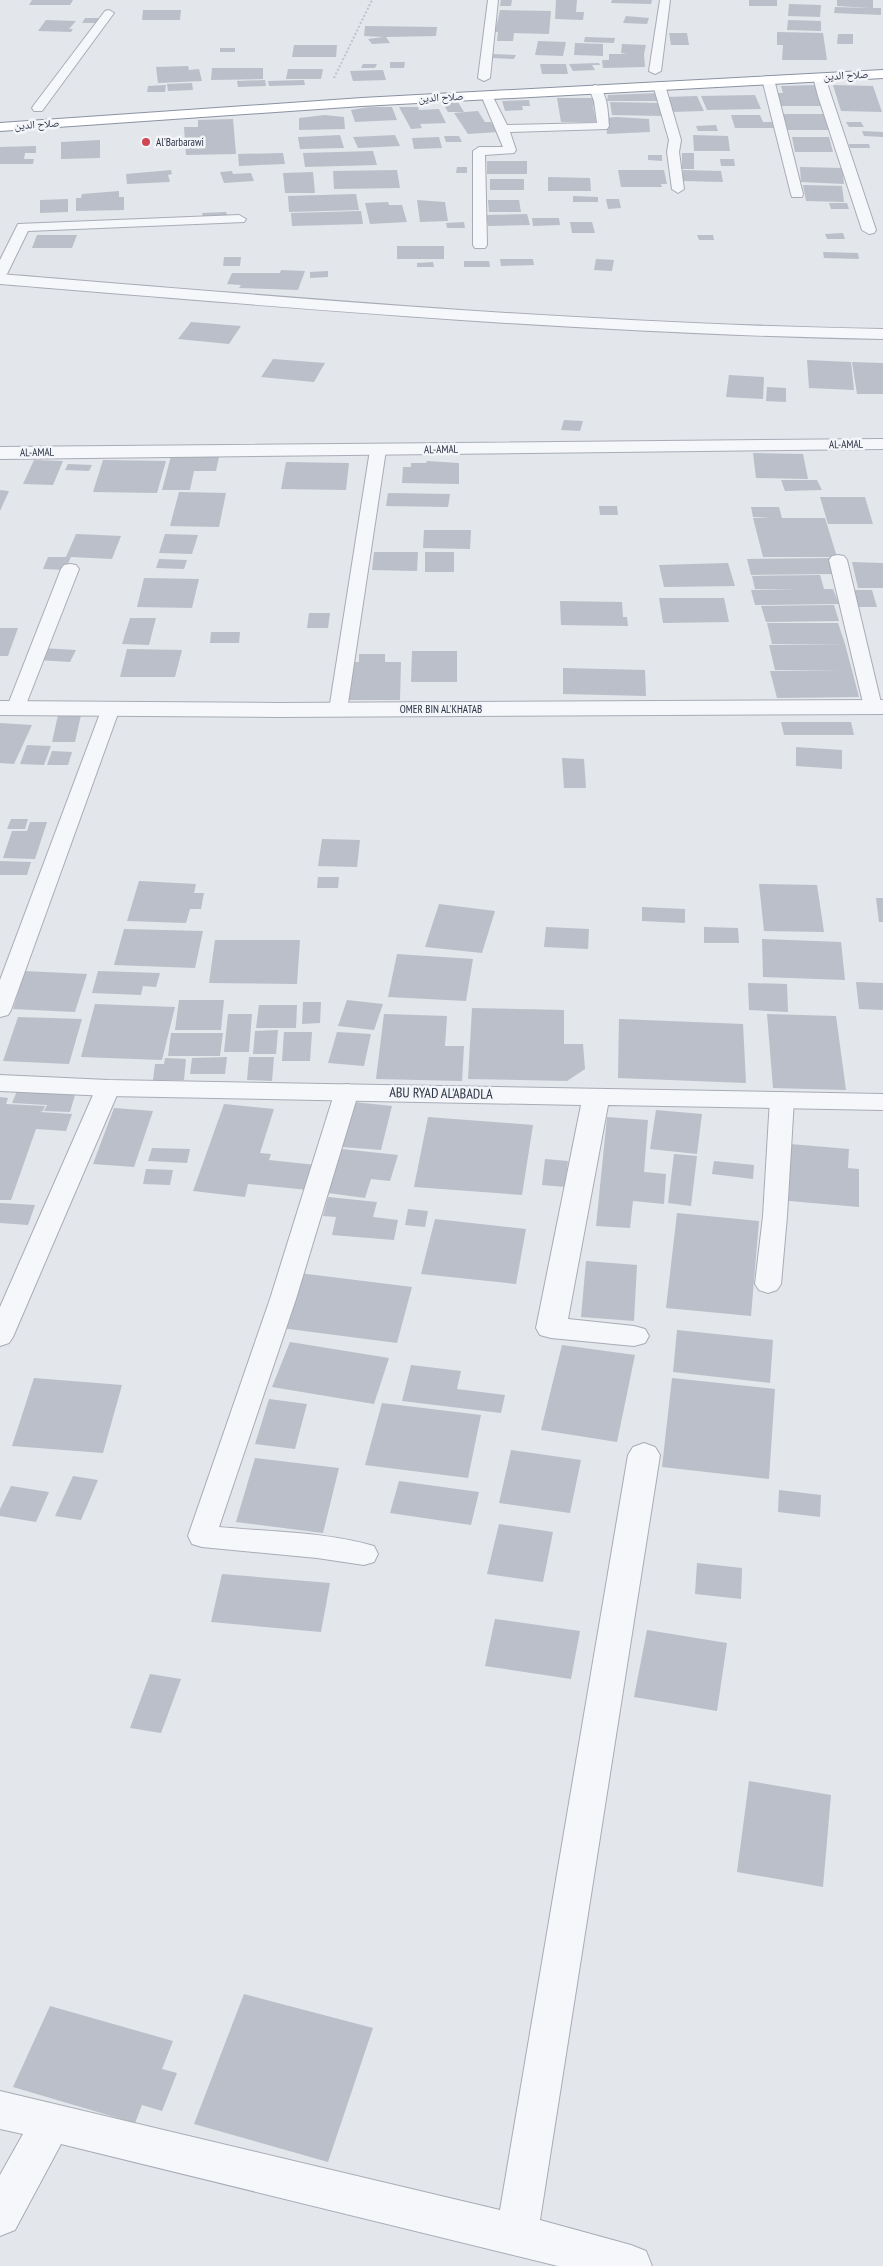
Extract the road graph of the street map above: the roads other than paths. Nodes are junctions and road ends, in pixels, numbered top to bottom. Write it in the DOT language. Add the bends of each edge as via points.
graph roads {
  1 [pos="493,0"];
  2 [pos="666,0"];
  3 [pos="109,13"];
  4 [pos="660,70"];
  5 [pos="638,72"];
  6 [pos="883,74"];
  7 [pos="819,77"];
  8 [pos="485,78"];
  9 [pos="768,79"];
  10 [pos="659,85"];
  11 [pos="331,86"];
  12 [pos="595,88"];
  13 [pos="487,95"];
  14 [pos="362,102"];
  15 [pos="57,106"];
  16 [pos="33,108"];
  17 [pos="0,127"];
  18 [pos="503,129"];
  19 [pos="678,189"];
  20 [pos="797,194"];
  21 [pos="239,219"];
  22 [pos="869,230"];
  23 [pos="480,246"];
  24 [pos="0,274"];
  25 [pos="0,278"];
  26 [pos="0,292"];
  27 [pos="883,334"];
  28 [pos="883,346"];
  29 [pos="883,444"];
  30 [pos="378,450"];
  31 [pos="0,453"];
  32 [pos="838,560"];
  33 [pos="70,569"];
  34 [pos="878,707"];
  35 [pos="8,708"];
  36 [pos="111,708"];
  37 [pos="338,710"];
  38 [pos="0,1010"];
  39 [pos="0,1083"];
  40 [pos="108,1088"];
  41 [pos="347,1091"];
  42 [pos="596,1096"];
  43 [pos="782,1099"];
  44 [pos="883,1102"];
  45 [pos="768,1284"];
  46 [pos="634,1336"];
  47 [pos="0,1337"];
  48 [pos="644,1455"];
  49 [pos="364,1554"];
  50 [pos="0,2110"];
  51 [pos="51,2123"];
  52 [pos="0,2216"];
  53 [pos="516,2234"];
  54 [pos="631,2266"];
  1 -- 8 [label="lane"];
  2 -- 4 [label="lane"];
  3 -- 16 [label="lane"];
  4 -- 5 [label="highway"];
  6 -- 7 [label="highway, صلاح الدين"];
  7 -- 9 [label="highway, صلاح الدين"];
  7 -- 22 [label="lane"];
  9 -- 10 [label="highway, صلاح الدين"];
  9 -- 20 [label="lane"];
  10 -- 12 [label="highway, صلاح الدين"];
  10 -- 19 [label="lane" via="675,140 673,152"];
  11 -- 14 [label="highway" via="352,85 338,95"];
  12 -- 13 [label="highway, صلاح الدين"];
  12 -- 18 [label="lane" via="604,126"];
  13 -- 14 [label="highway, صلاح الدين"];
  13 -- 18 [label="lane"];
  14 -- 17 [label="highway, صلاح الدين"];
  15 -- 16 [label="highway, صلاح الدين"];
  18 -- 23 [label="lane" via="510,150 479,152"];
  21 -- 24 [label="lane" via="23,227"];
  25 -- 27 [label="street" via="217,298 468,315"];
  26 -- 28 [label="street" via="438,326 730,342"];
  29 -- 30 [label="street, AL-AMAL"];
  30 -- 31 [label="street, AL-AMAL"];
  30 -- 37 [label="lane"];
  32 -- 34 [label="lane"];
  33 -- 35 [label="lane"];
  34 -- 37 [label="street, OMER BIN AL'KHATAB"];
  35 -- 36 [label="street, OMER BIN AL'KHATAB"];
  36 -- 37 [label="street, OMER BIN AL'KHATAB"];
  36 -- 38 [label="lane"];
  39 -- 40 [label="street, ABU RYAD AL'ABADLA"];
  40 -- 41 [label="street, ABU RYAD AL'ABADLA"];
  40 -- 47 [label="lane"];
  41 -- 42 [label="street, ABU RYAD AL'ABADLA"];
  41 -- 49 [label="lane" via="283,1299 202,1536"];
  42 -- 43 [label="street, ABU RYAD AL'ABADLA"];
  42 -- 46 [label="street" via="551,1328"];
  43 -- 44 [label="street, ABU RYAD AL'ABADLA"];
  43 -- 45 [label="lane"];
  48 -- 53 [label="street"];
  50 -- 51 [label="street"];
  51 -- 52 [label="street"];
  51 -- 53 [label="street"];
  53 -- 54 [label="street"];
}
